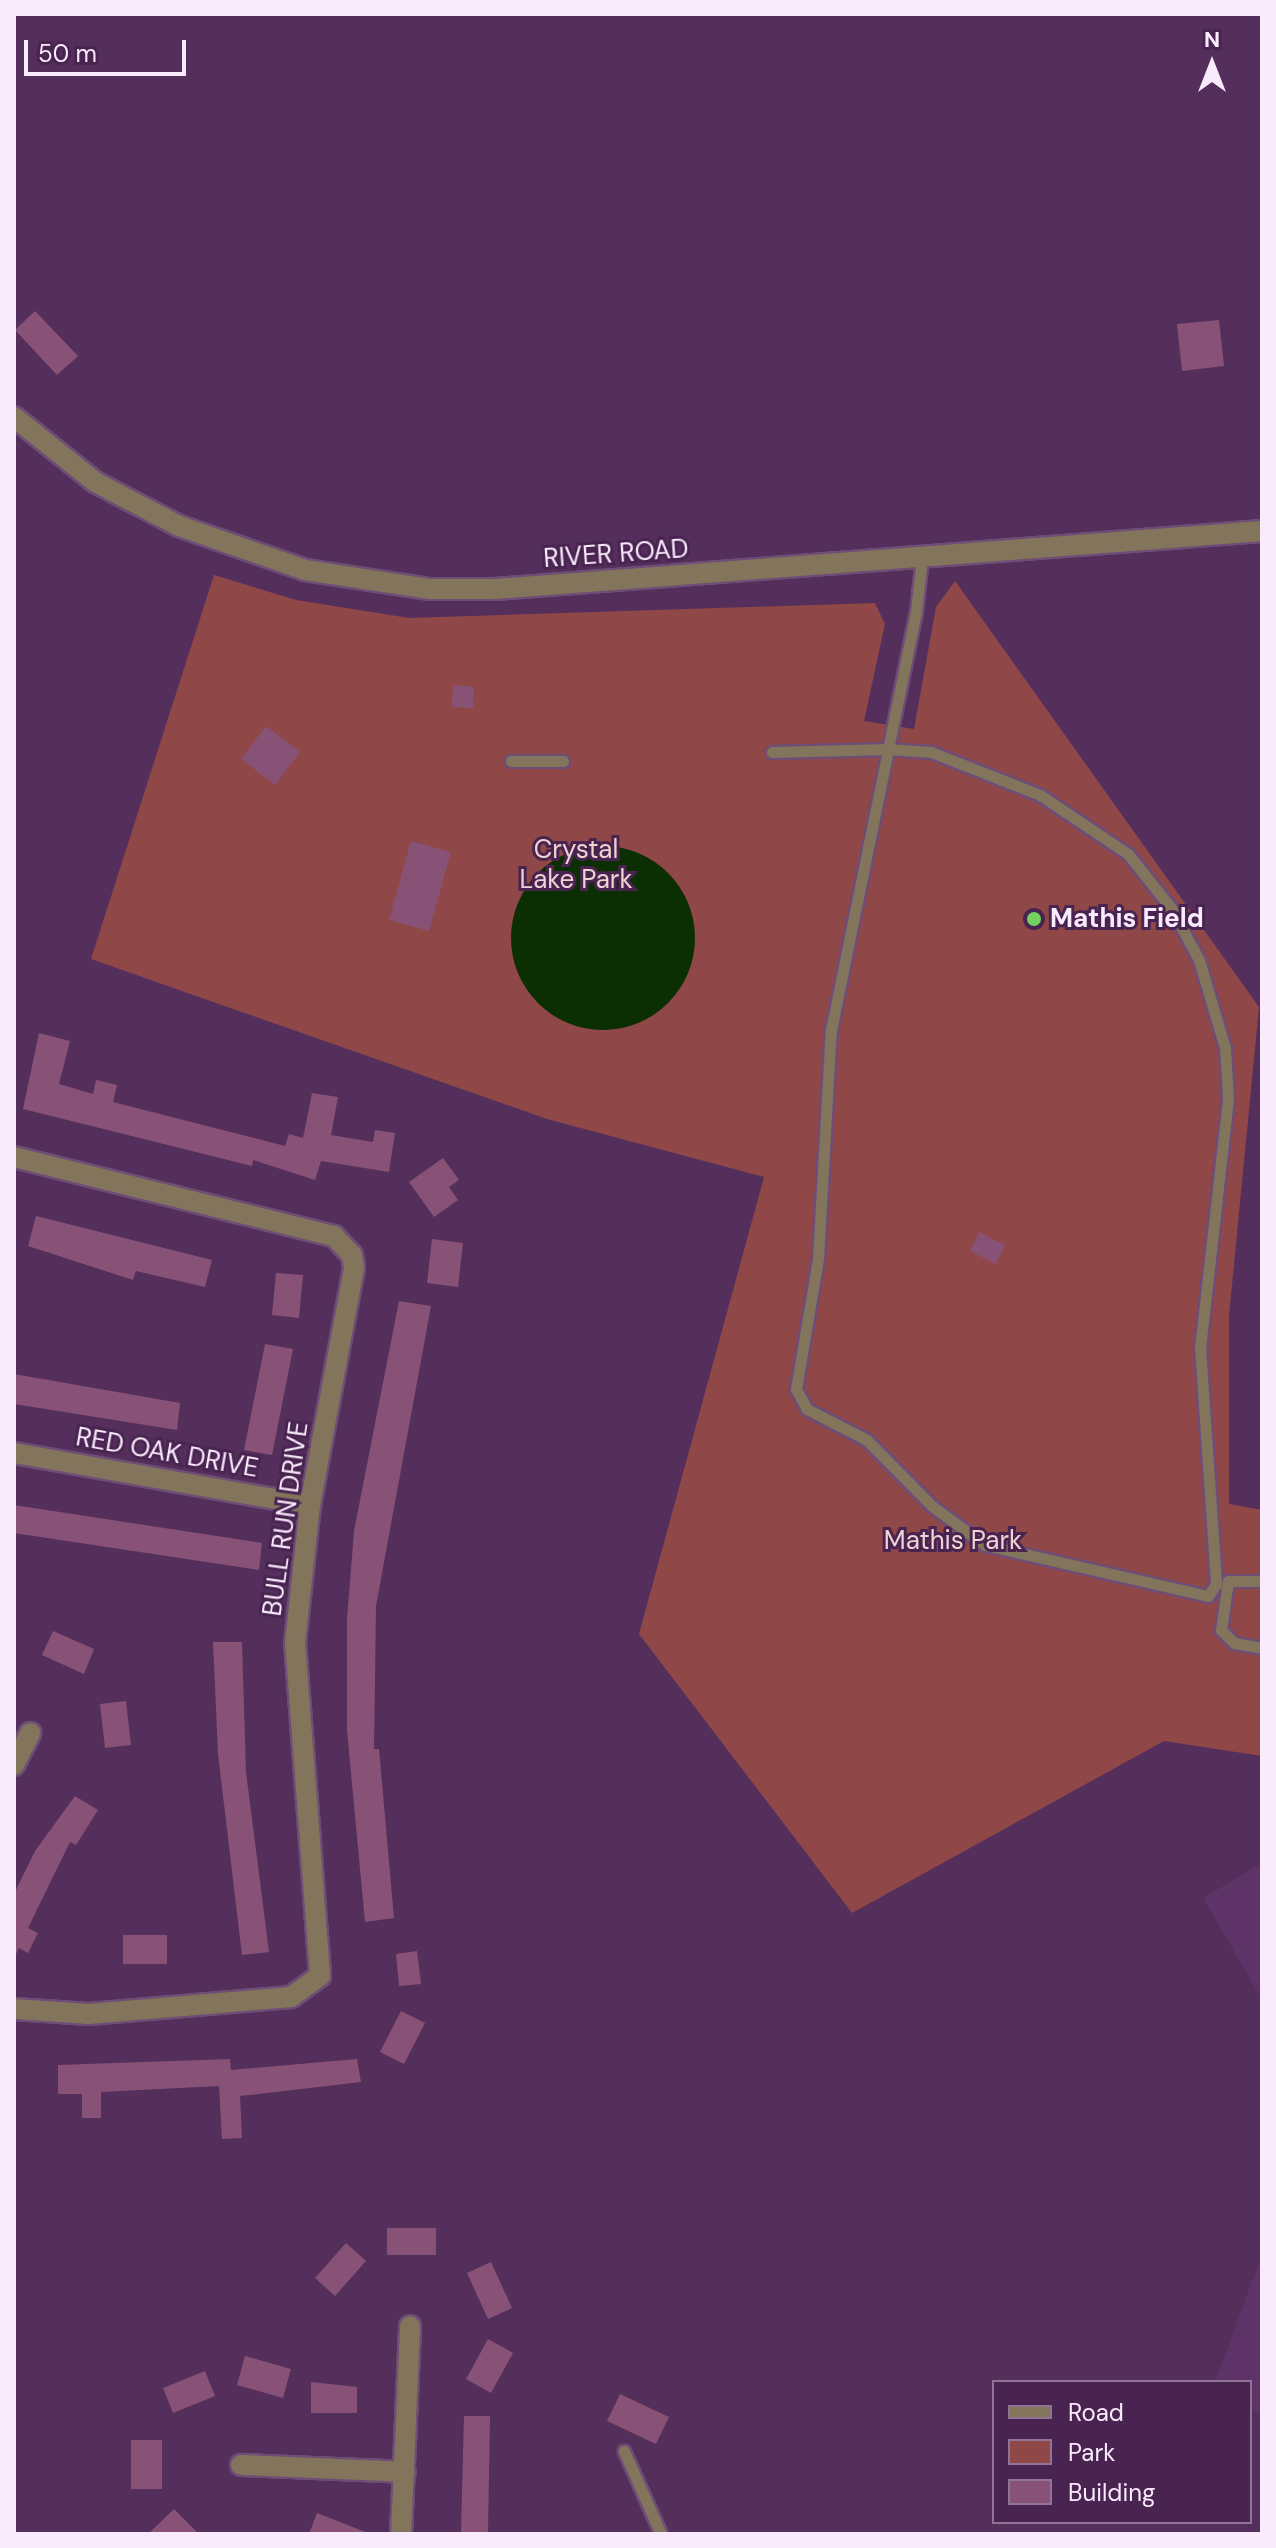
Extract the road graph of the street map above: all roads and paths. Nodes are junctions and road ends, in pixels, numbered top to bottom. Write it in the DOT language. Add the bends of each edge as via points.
graph roads {
  1 [pos="14,417"];
  2 [pos="1262,531"];
  3 [pos="922,558"];
  4 [pos="888,749"];
  5 [pos="772,752"];
  6 [pos="511,761"];
  7 [pos="563,761"];
  8 [pos="14,1157"];
  9 [pos="14,1453"];
  10 [pos="310,1505"];
  11 [pos="1262,1581"];
  12 [pos="1219,1592"];
  13 [pos="1262,1648"];
  14 [pos="30,1733"];
  15 [pos="14,1765"];
  16 [pos="14,2009"];
  17 [pos="410,2326"];
  18 [pos="624,2451"];
  19 [pos="241,2465"];
  20 [pos="405,2472"];
  21 [pos="401,2534"];
  22 [pos="661,2534"];
  1 -- 3 [label="street, RIVER ROAD" via="95,482 179,526 345,578 495,589"];
  2 -- 3 [label="street, RIVER ROAD"];
  3 -- 4 [label="lane"];
  4 -- 5 [label="lane"];
  4 -- 12 [label="lane" via="931,752 1003,777 1100,831 1149,877 1199,960 1225,1048 1228,1099 1200,1347"];
  4 -- 12 [label="lane" via="831,1030 818,1259 796,1389 799,1400 867,1440 932,1506 985,1545 1200,1596"];
  6 -- 7 [label="lane"];
  8 -- 10 [label="street, BULL RUN DRIVE" via="345,1244 354,1268"];
  9 -- 10 [label="street, RED OAK DRIVE"];
  10 -- 16 [label="street, BULL RUN DRIVE" via="295,1642 295,1708 323,1962 316,1983 291,1997 208,2006 89,2014"];
  11 -- 12 [label="lane" via="1235,1577"];
  12 -- 13 [label="lane" via="1221,1630 1234,1643"];
  14 -- 15 [label="street"];
  17 -- 20 [label="street"];
  18 -- 22 [label="lane"];
  19 -- 20 [label="street"];
  20 -- 21 [label="street"];
}
